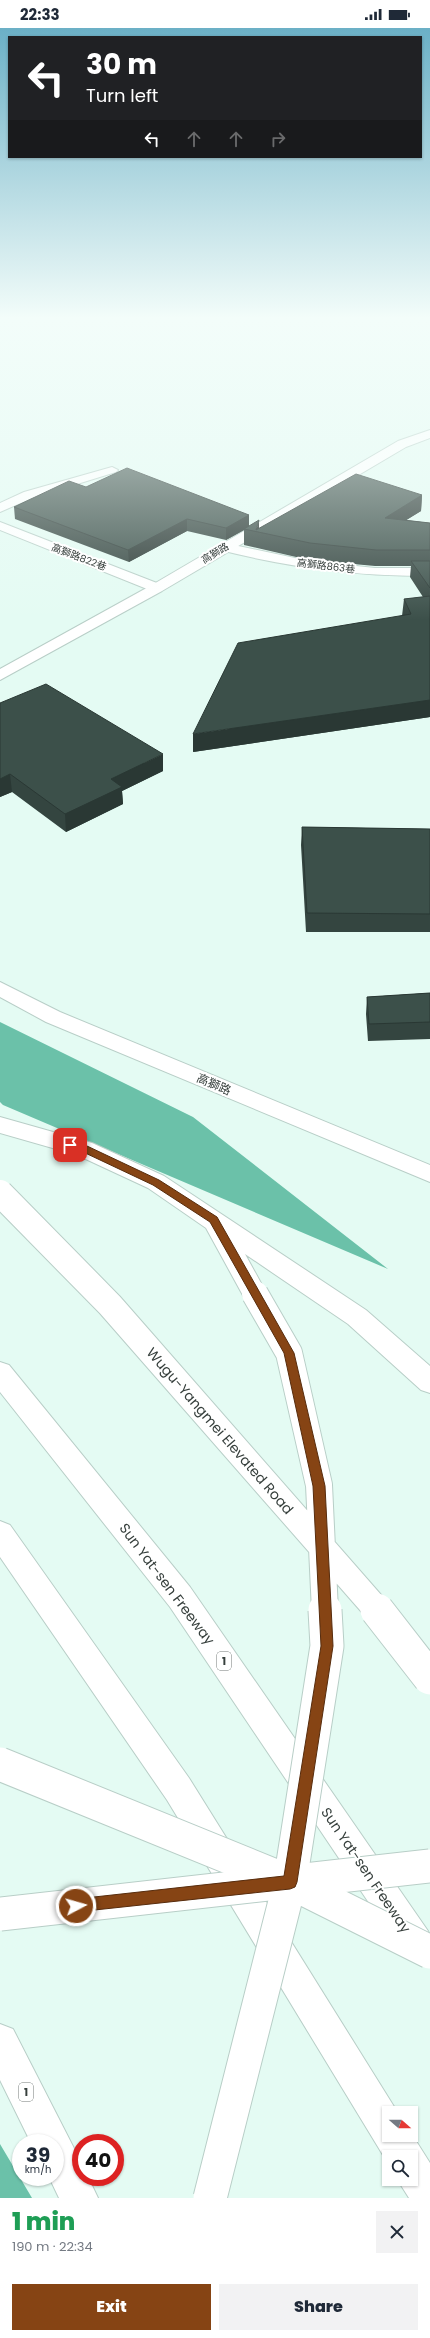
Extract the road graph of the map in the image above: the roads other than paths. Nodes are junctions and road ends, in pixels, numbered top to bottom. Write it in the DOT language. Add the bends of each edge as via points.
graph roads {
  1 [pos="430,434"];
  2 [pos="112,470"];
  3 [pos="0,508"];
  4 [pos="0,526"];
  5 [pos="224,547"];
  6 [pos="430,572"];
  7 [pos="157,588"];
  8 [pos="0,675"];
  9 [pos="0,989"];
  10 [pos="0,1125"];
  11 [pos="430,1174"];
  12 [pos="0,1193"];
  13 [pos="213,1219"];
  14 [pos="0,1373"];
  15 [pos="430,1382"];
  16 [pos="0,1534"];
  17 [pos="430,1678"];
  18 [pos="0,1764"];
  19 [pos="430,1866"];
  20 [pos="290,1882"];
  21 [pos="0,1914"];
  22 [pos="430,1952"];
  23 [pos="430,1964"];
  24 [pos="0,2042"];
  25 [pos="382,2121"];
  26 [pos="46,2134"];
  27 [pos="64,2168"];
  28 [pos="418,2178"];
  29 [pos="79,2198"];
  30 [pos="210,2198"];
  31 [pos="430,2198"];
  1 -- 5 [label="main road, 高獅路" via="402,444"];
  2 -- 3 [label="lane" via="28,495"];
  4 -- 7 [label="lane, 高獅路822巷"];
  5 -- 6 [label="lane, 高獅路863巷" via="310,565 375,572"];
  5 -- 7 [label="main road, 高獅路"];
  7 -- 8 [label="main road, 高獅路"];
  9 -- 11 [label="main road, 高獅路" via="53,1017"];
  10 -- 13 [label="main road" via="84,1149 156,1182"];
  12 -- 17 [label="main road, Wugu-Yangmei Elevated Road, bridge" via="110,1305 394,1629"];
  13 -- 15 [label="main road" via="357,1317"];
  13 -- 20 [label="main road, bridge" via="289,1353 319,1486 327,1646"];
  14 -- 23 [label="main road, Sun Yat-sen Freeway / 1" via="180,1597"];
  16 -- 25 [label="main road" via="178,1789"];
  18 -- 20 [label="main road, bridge"];
  19 -- 20 [label="main road, bridge"];
  20 -- 21 [label="main road, bridge"];
  20 -- 22 [label="main road, bridge"];
  20 -- 30 [label="main road, bridge"];
  24 -- 26 [label="main road, 1"];
  27 -- 29 [label="main road"];
  28 -- 31 [label="main road"];
}
